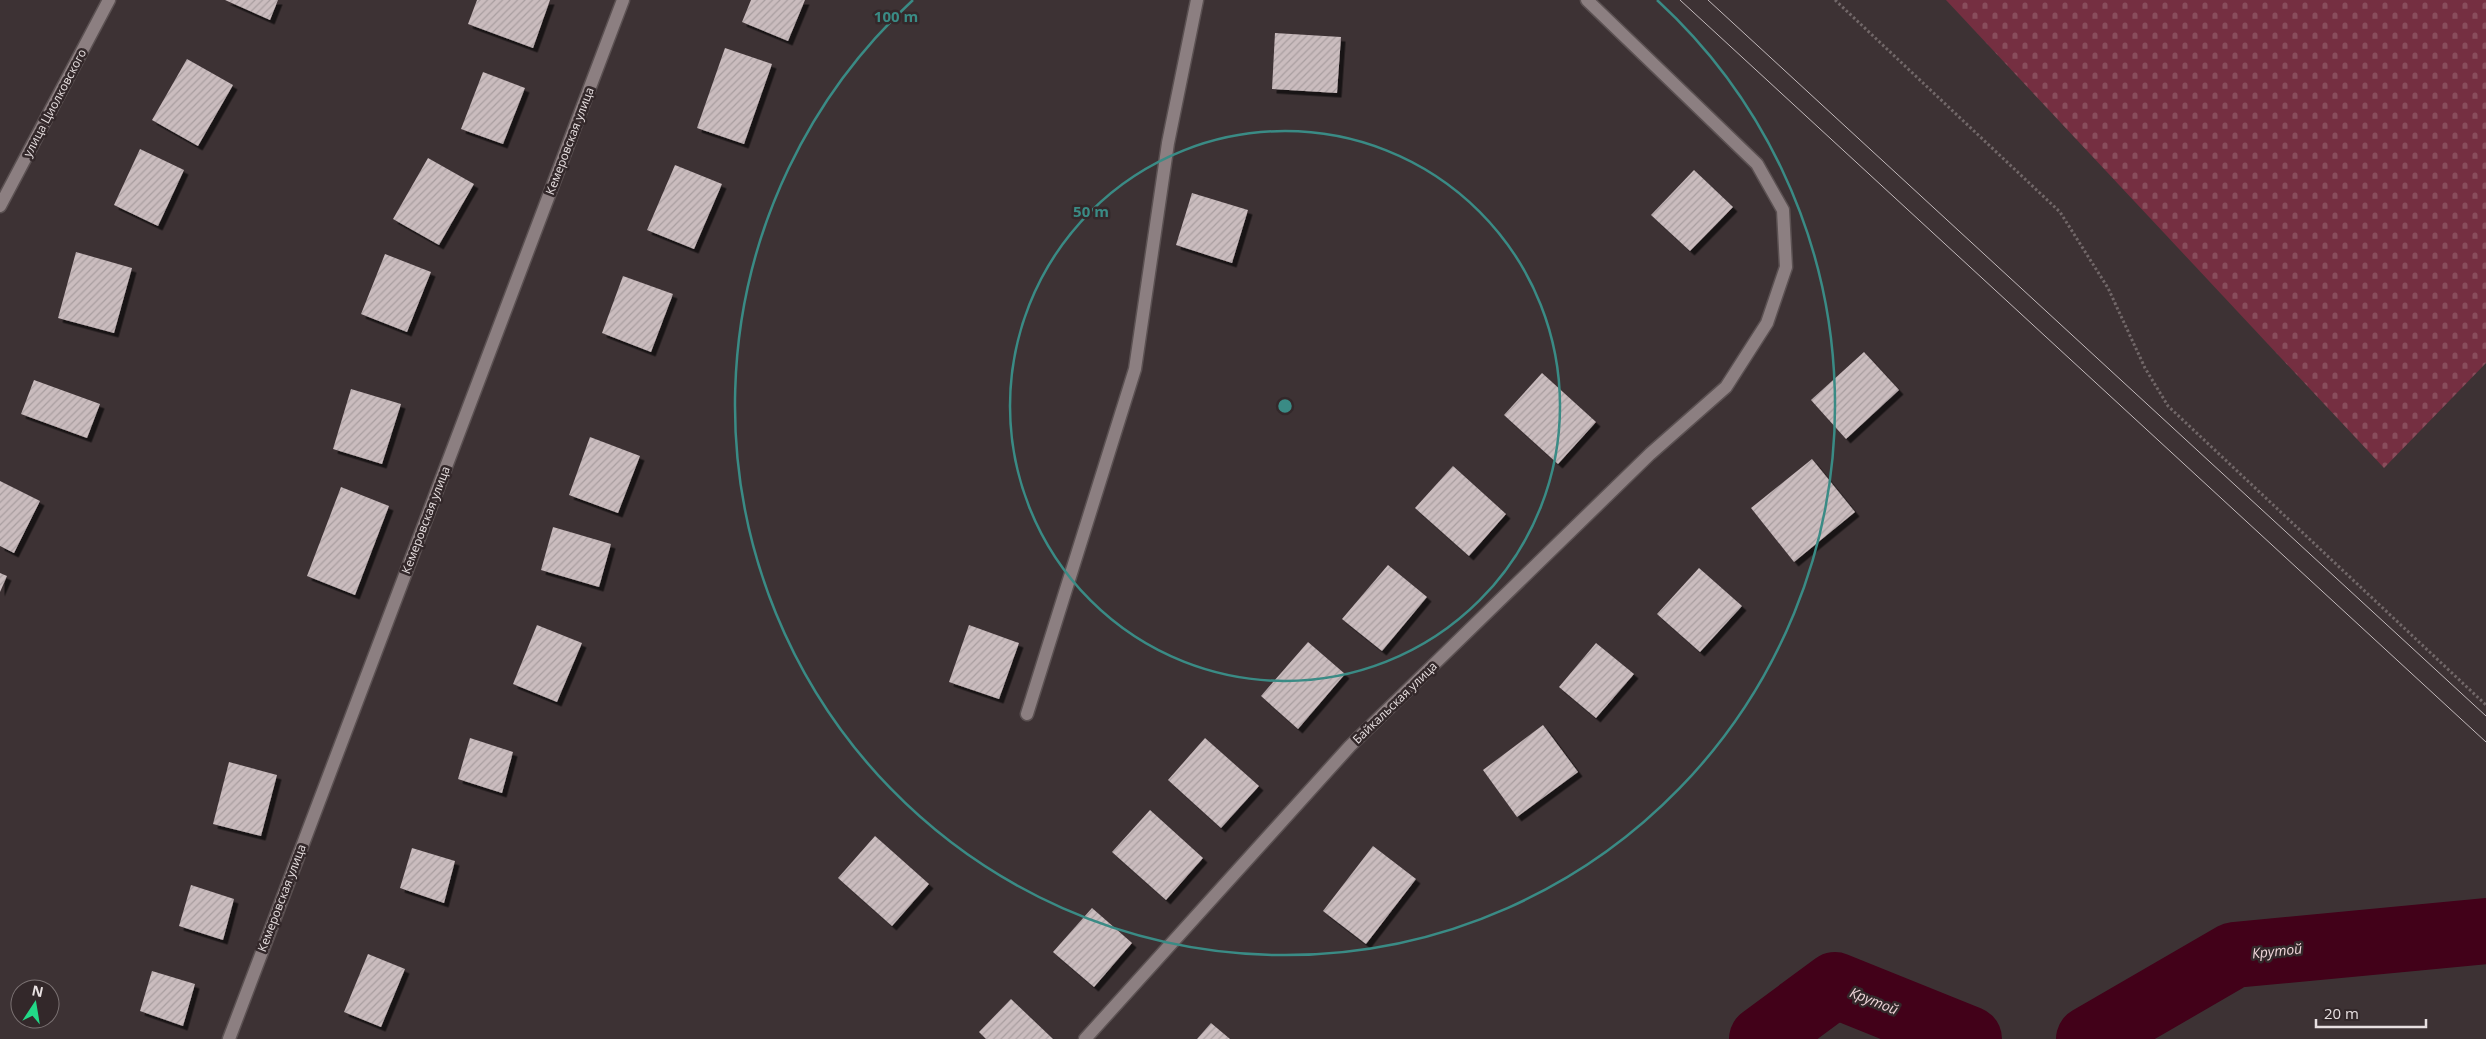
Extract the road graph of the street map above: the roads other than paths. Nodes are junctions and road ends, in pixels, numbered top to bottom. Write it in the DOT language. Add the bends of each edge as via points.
graph roads {
  1 [pos="109,0"];
  2 [pos="623,0"];
  3 [pos="1196,0"];
  4 [pos="1587,0"];
  5 [pos="0,206"];
  6 [pos="1027,714"];
  7 [pos="229,1039"];
  8 [pos="1085,1039"];
  1 -- 5 [label="street, улица Циолковского"];
  2 -- 7 [label="street, Кемеровская улица"];
  3 -- 6 [label="street" via="1168,144 1135,369"];
  4 -- 8 [label="street, Байкальская улица" via="1758,164 1783,210 1786,267 1767,323 1726,387 1650,454 1350,746"];
}
